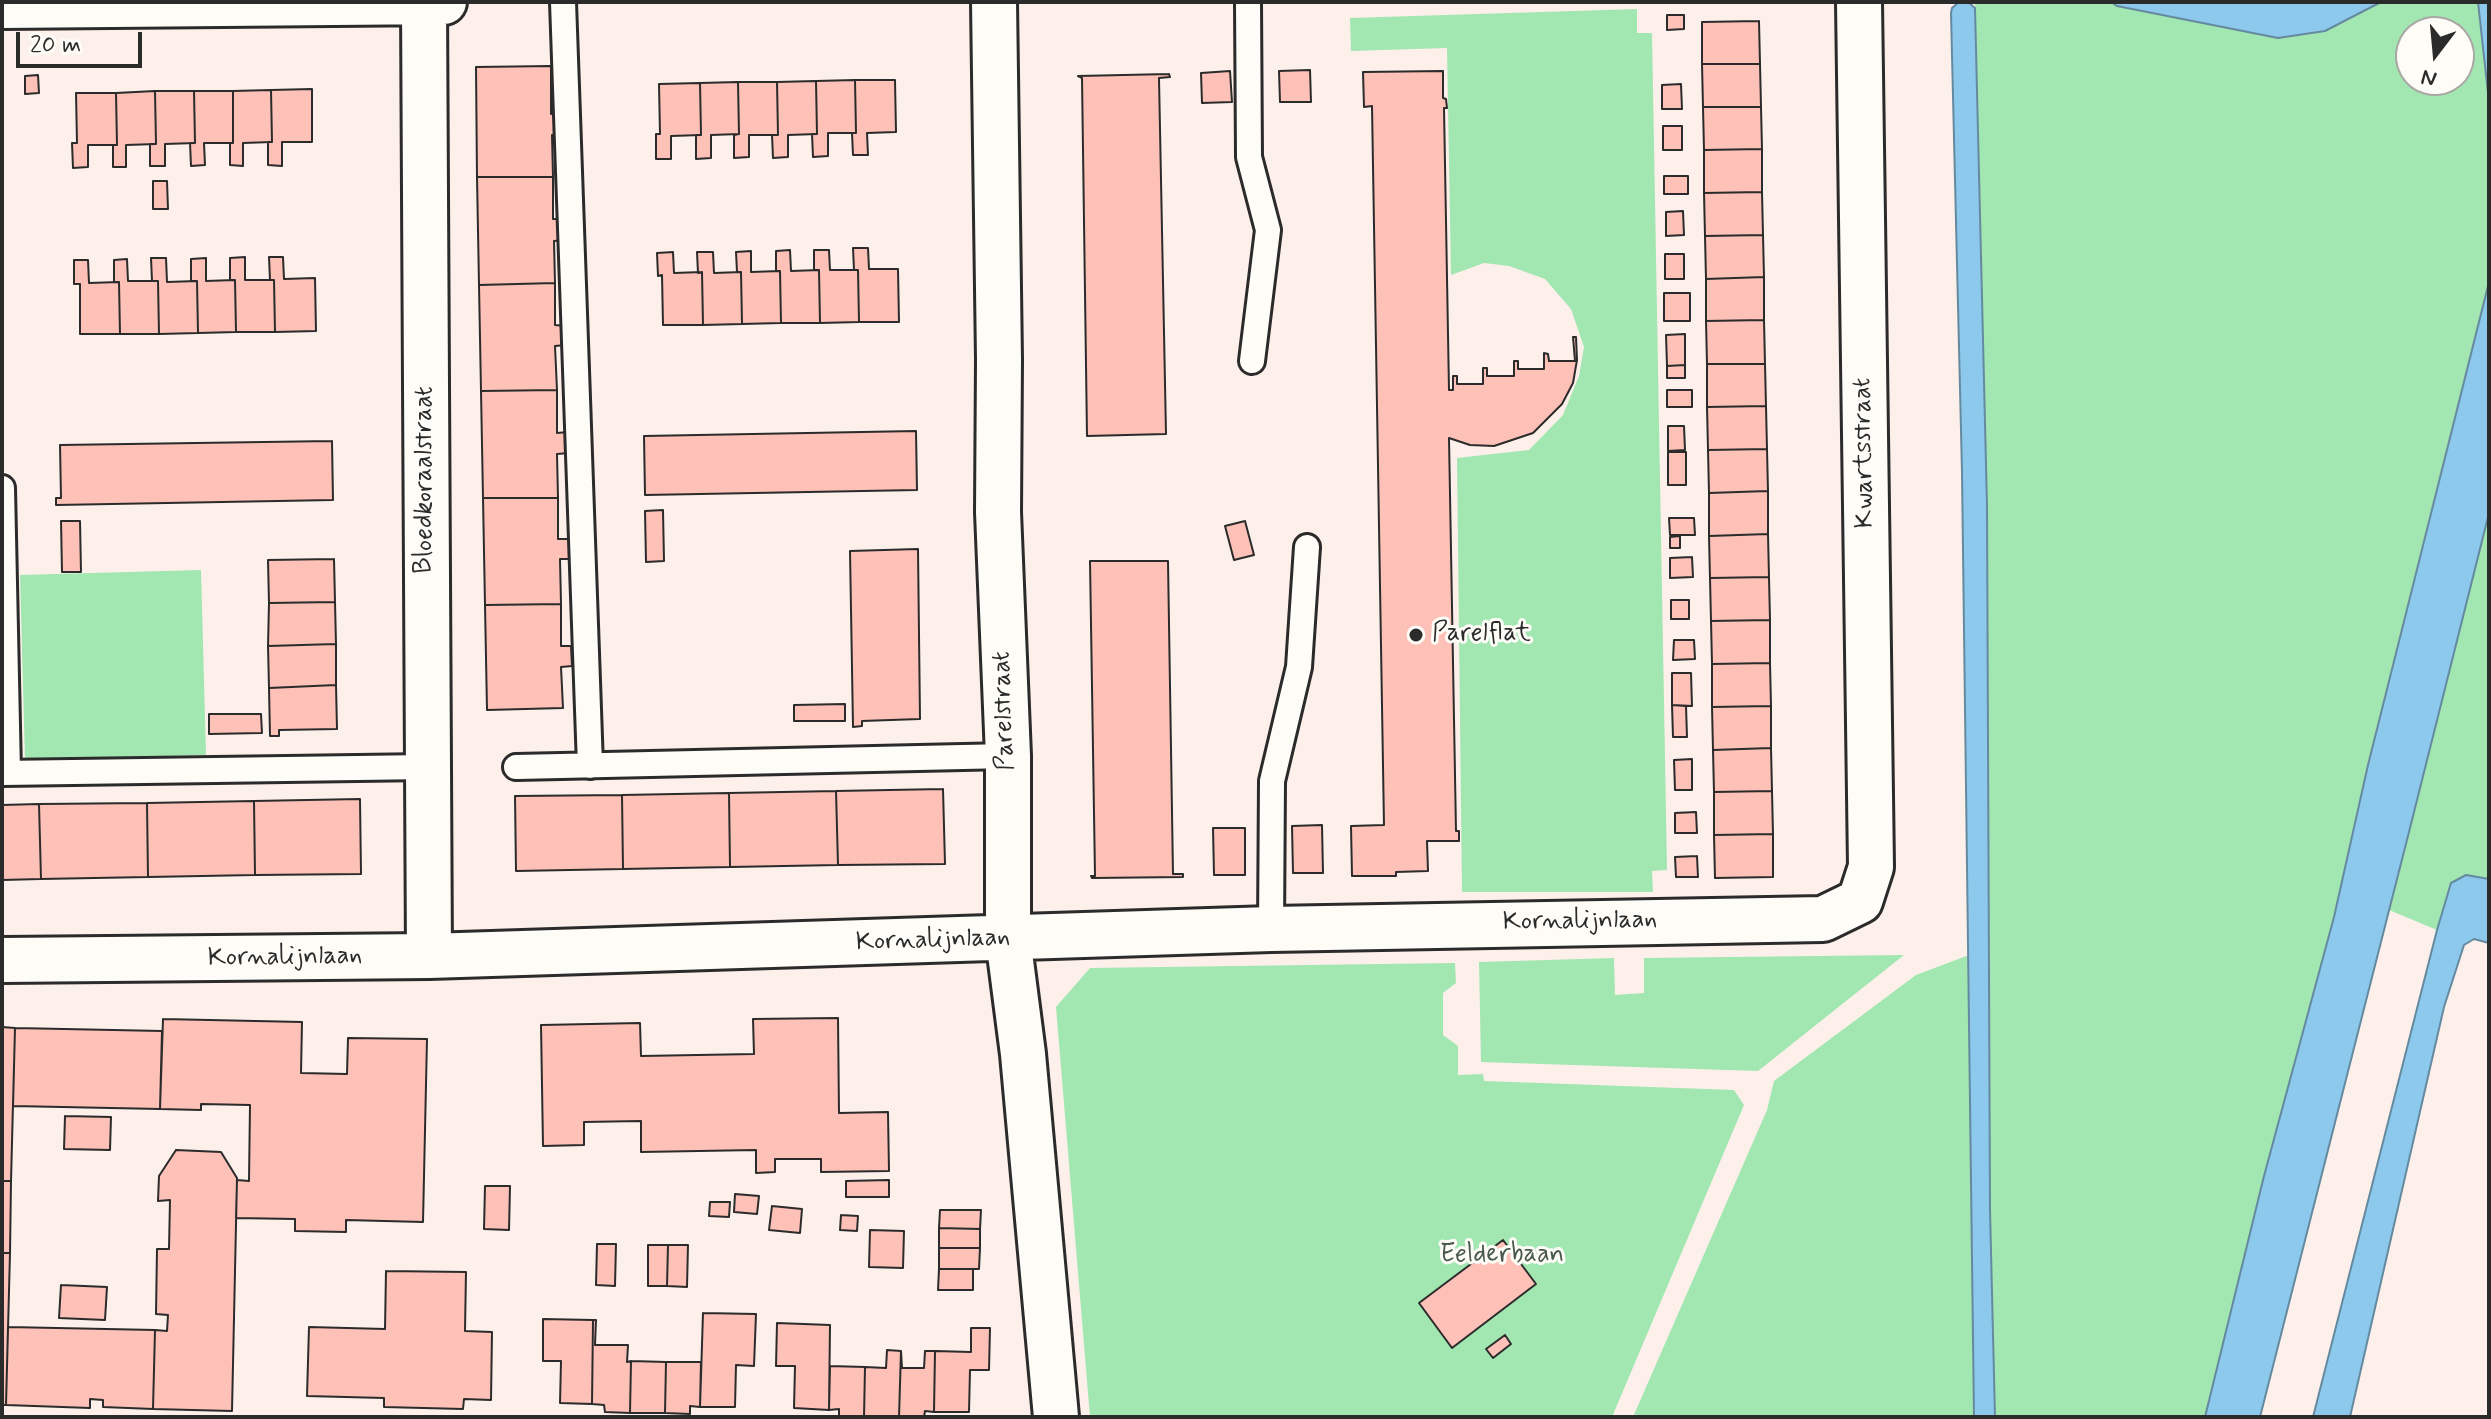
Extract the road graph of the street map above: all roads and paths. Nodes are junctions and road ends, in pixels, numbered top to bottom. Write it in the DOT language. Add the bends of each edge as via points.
graph roads {
  1 [pos="271,2"];
  2 [pos="444,2"];
  3 [pos="563,2"];
  4 [pos="994,2"];
  5 [pos="1248,2"];
  6 [pos="1859,2"];
  7 [pos="424,3"];
  8 [pos="2,6"];
  9 [pos="1252,361"];
  10 [pos="2,488"];
  11 [pos="1307,547"];
  12 [pos="1008,756"];
  13 [pos="590,766"];
  14 [pos="428,767"];
  15 [pos="516,767"];
  16 [pos="5,773"];
  17 [pos="1860,901"];
  18 [pos="1271,929"];
  19 [pos="1008,938"];
  20 [pos="429,956"];
  21 [pos="2,960"];
  22 [pos="1056,1417"];
  1 -- 7 [label="street"];
  1 -- 8 [label="street"];
  2 -- 7 [label="street"];
  3 -- 13 [label="lane"];
  4 -- 12 [label="street, Parelstraat" via="998,512"];
  5 -- 9 [label="lane" via="1249,157 1268,230"];
  6 -- 17 [label="street, Kwartsstraat" via="1871,867"];
  7 -- 14 [label="street, Bloedkoraalstraat"];
  10 -- 16 [label="lane"];
  11 -- 18 [label="lane" via="1299,667 1272,781"];
  12 -- 13 [label="lane"];
  12 -- 19 [label="street, Parelstraat"];
  13 -- 15 [label="lane"];
  14 -- 16 [label="lane"];
  14 -- 20 [label="street, Bloedkoraalstraat"];
  17 -- 18 [label="street, Kornalijnlaan" via="1823,919"];
  18 -- 19 [label="street, Kornalijnlaan"];
  19 -- 20 [label="street, Kornalijnlaan"];
  19 -- 22 [label="street, Parelstraat"];
  20 -- 21 [label="street, Kornalijnlaan"];
}
